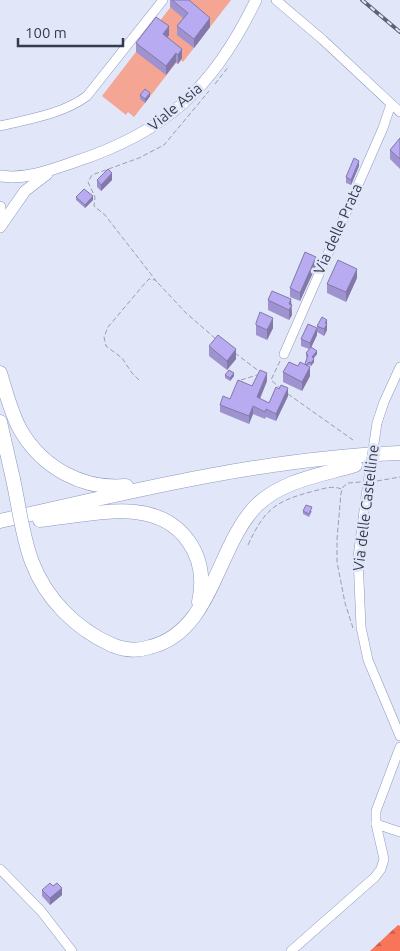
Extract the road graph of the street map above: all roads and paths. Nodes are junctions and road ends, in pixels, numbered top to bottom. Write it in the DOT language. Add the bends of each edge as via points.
graph roads {
  1 [pos="162,0"];
  2 [pos="256,0"];
  3 [pos="276,0"];
  4 [pos="230,64"];
  5 [pos="391,104"];
  6 [pos="400,112"];
  7 [pos="0,126"];
  8 [pos="56,169"];
  9 [pos="0,176"];
  10 [pos="0,207"];
  11 [pos="0,218"];
  12 [pos="0,226"];
  13 [pos="157,282"];
  14 [pos="220,342"];
  15 [pos="232,351"];
  16 [pos="284,354"];
  17 [pos="400,367"];
  18 [pos="0,373"];
  19 [pos="274,373"];
  20 [pos="270,375"];
  21 [pos="138,380"];
  22 [pos="241,380"];
  23 [pos="280,388"];
  24 [pos="288,394"];
  25 [pos="0,422"];
  26 [pos="353,440"];
  27 [pos="400,453"];
  28 [pos="400,462"];
  29 [pos="355,465"];
  30 [pos="400,477"];
  31 [pos="194,480"];
  32 [pos="374,481"];
  33 [pos="362,482"];
  34 [pos="341,490"];
  35 [pos="0,520"];
  36 [pos="40,520"];
  37 [pos="0,529"];
  38 [pos="248,545"];
  39 [pos="195,614"];
  40 [pos="354,632"];
  41 [pos="400,736"];
  42 [pos="400,747"];
  43 [pos="376,824"];
  44 [pos="400,832"];
  45 [pos="0,869"];
  46 [pos="72,951"];
  47 [pos="291,951"];
  1 -- 7 [label="street" via="87,96 61,110"];
  2 -- 8 [label="main road, Viale Asia" via="233,44 188,100 153,127 116,147"];
  3 -- 5 [label="street"];
  4 -- 13 [label="path" via="164,146 89,178 88,186 95,197 94,206 124,237"];
  5 -- 6 [label="street"];
  5 -- 16 [label="street, Via delle Prata"];
  8 -- 9 [label="main road, Viale Asia" via="26,176"];
  8 -- 12 [label="main road, Viale Asia" via="29,188"];
  10 -- 11 [label="main road"];
  13 -- 14 [label="path"];
  13 -- 21 [label="path" via="151,279 146,282 108,327 104,337 106,346 122,358"];
  15 -- 22 [label="path" via="263,375"];
  16 -- 19 [label="path"];
  17 -- 41 [label="street, Via delle Castelline, bridge" via="378,423 358,557 361,627 368,660"];
  18 -- 31 [label="highway" via="21,431 44,459 66,475 94,485 115,487"];
  19 -- 20 [label="path"];
  19 -- 23 [label="path" via="271,380"];
  24 -- 26 [label="path"];
  25 -- 39 [label="highway, bridge" via="32,562 44,586 70,617 112,645 139,649 162,643 184,628"];
  27 -- 31 [label="highway" via="297,462"];
  28 -- 29 [label="highway"];
  29 -- 36 [label="highway" via="222,483"];
  29 -- 39 [label="highway" via="292,483 259,504 240,527"];
  30 -- 32 [label="path"];
  31 -- 35 [label="highway"];
  33 -- 34 [label="path" via="348,483"];
  34 -- 38 [label="path" via="327,488 281,502 264,516"];
  34 -- 40 [label="path" via="337,562"];
  36 -- 37 [label="highway"];
  36 -- 39 [label="highway" via="130,511 156,517 174,527 191,545 200,567 201,590"];
  42 -- 43 [label="street" via="376,811"];
  43 -- 44 [label="street"];
  43 -- 47 [label="street" via="384,853 381,869"];
  45 -- 46 [label="street"];
}
